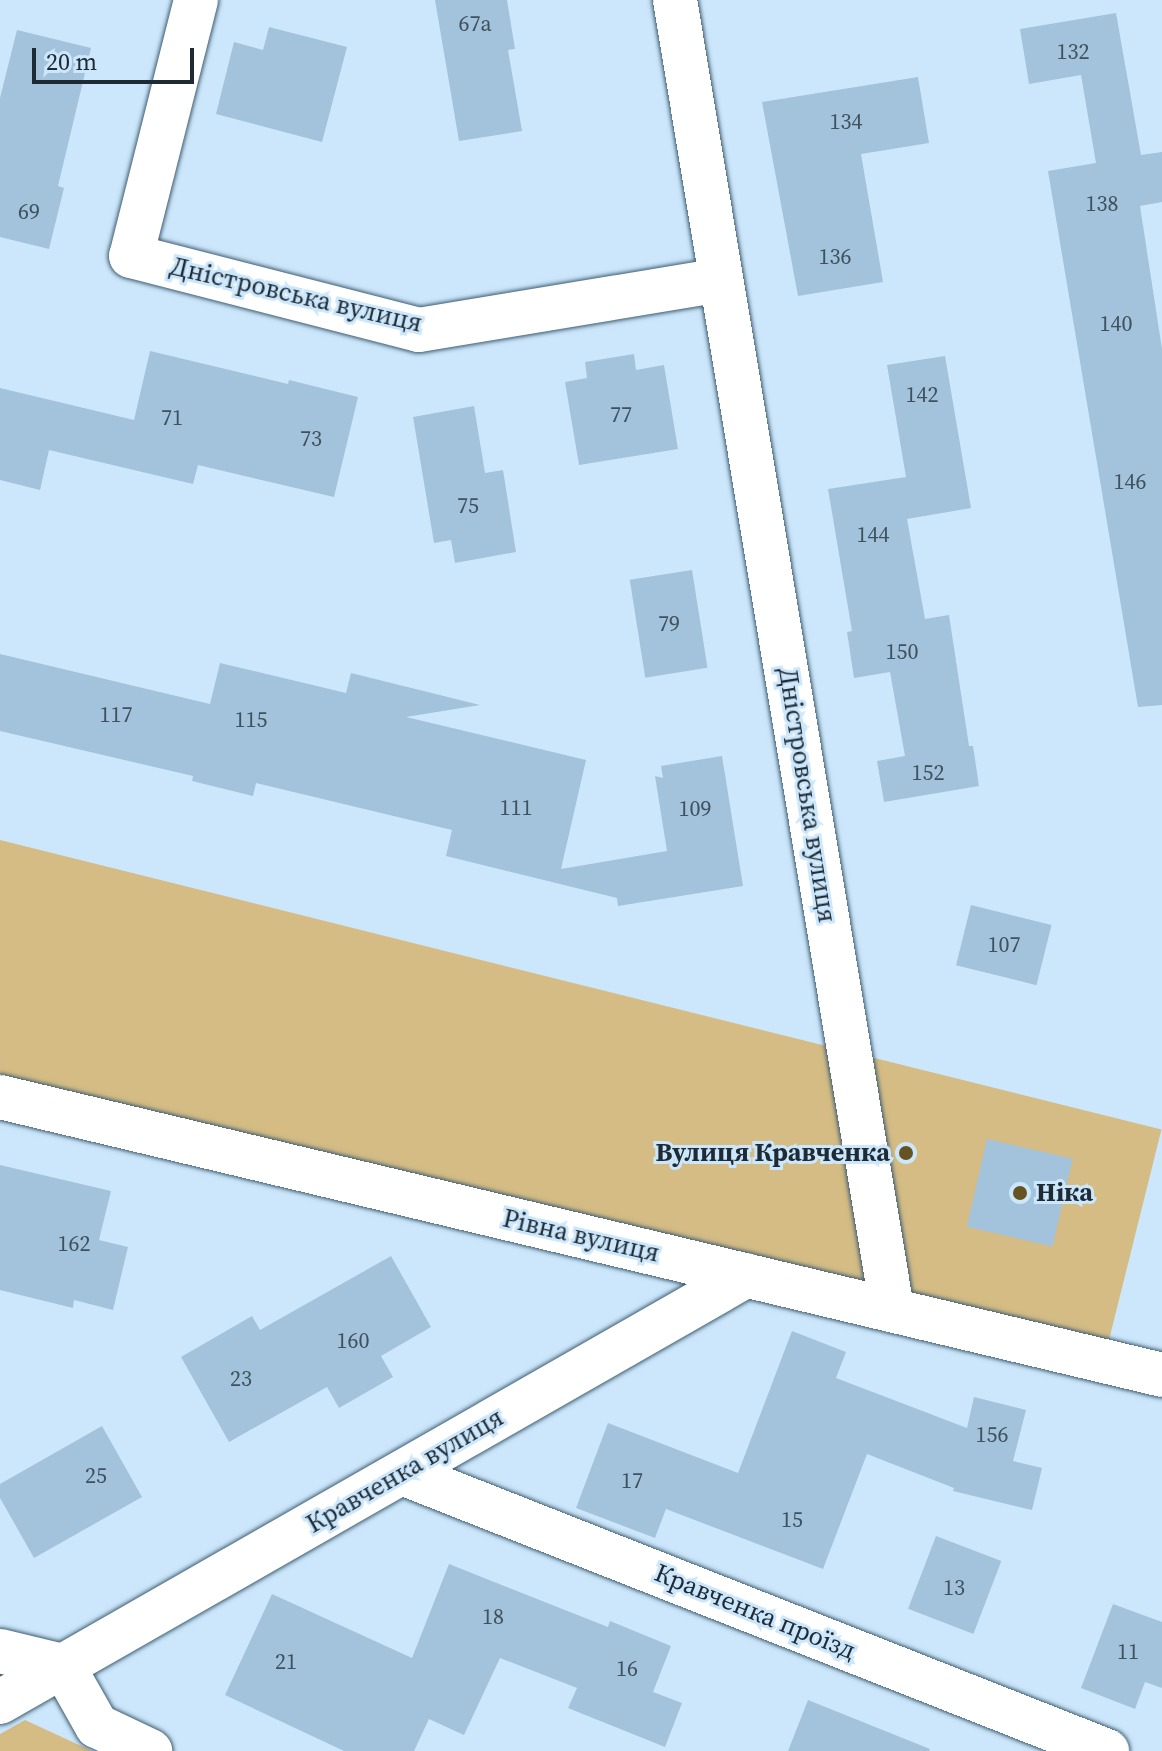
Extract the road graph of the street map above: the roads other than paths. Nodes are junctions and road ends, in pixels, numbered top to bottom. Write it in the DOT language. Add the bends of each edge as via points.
graph roads {
  1 [pos="196,0"];
  2 [pos="675,0"];
  3 [pos="721,280"];
  4 [pos="0,1097"];
  5 [pos="747,1275"];
  6 [pos="892,1310"];
  7 [pos="1162,1375"];
  8 [pos="402,1473"];
  9 [pos="0,1651"];
  10 [pos="63,1666"];
  11 [pos="0,1702"];
  12 [pos="91,1739"];
  13 [pos="150,1751"];
  14 [pos="1107,1751"];
  1 -- 3 [label="street, Дністровська вулиця" via="131,256 419,330"];
  2 -- 3 [label="street, Дністровська вулиця"];
  3 -- 6 [label="street, Дністровська вулиця"];
  4 -- 5 [label="street, Рівна вулиця"];
  5 -- 6 [label="street, Рівна вулиця"];
  5 -- 8 [label="street, Кравченка вулиця"];
  6 -- 7 [label="street, Рівна вулиця"];
  8 -- 10 [label="street, Кравченка вулиця"];
  8 -- 14 [label="street, Кравченка проїзд"];
  9 -- 10 [label="street"];
  10 -- 11 [label="street, Кравченка вулиця"];
  10 -- 12 [label="street"];
  12 -- 13 [label="street"];
}
